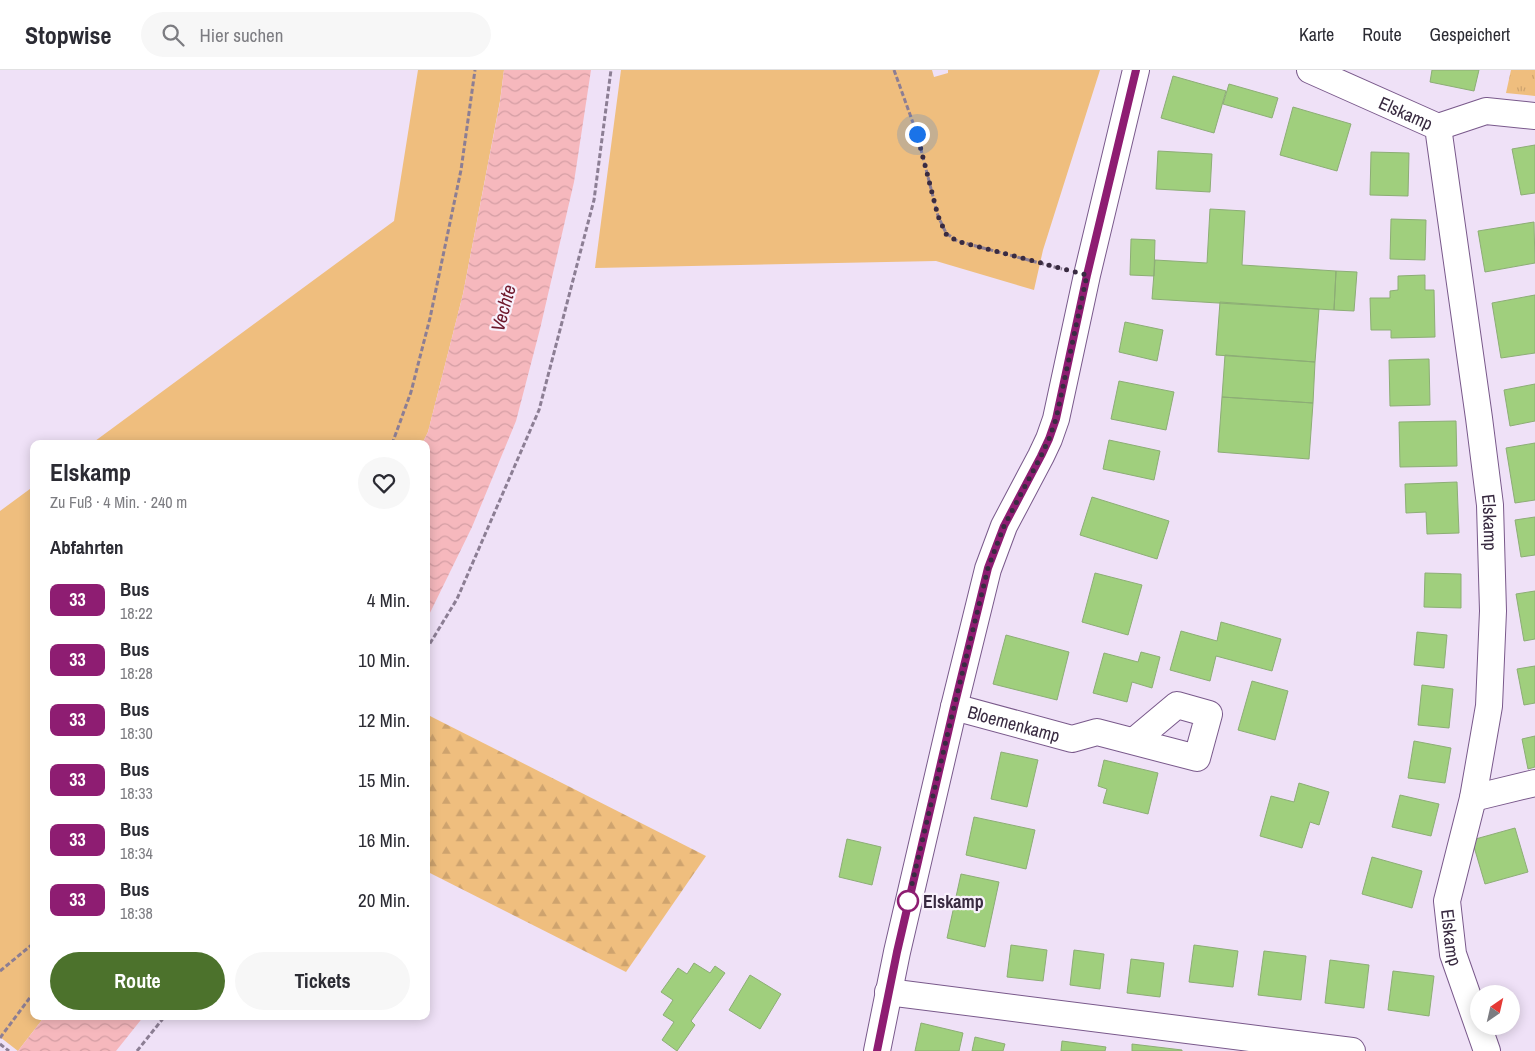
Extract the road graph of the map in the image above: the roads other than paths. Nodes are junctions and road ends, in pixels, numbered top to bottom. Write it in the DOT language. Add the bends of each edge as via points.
graph roads {
  1 [pos="1136,70"];
  2 [pos="1310,70"];
  3 [pos="1535,116"];
  4 [pos="1438,127"];
  5 [pos="954,707"];
  6 [pos="1134,742"];
  7 [pos="1535,783"];
  8 [pos="1473,798"];
  9 [pos="888,992"];
  10 [pos="877,1051"];
  11 [pos="1352,1051"];
  12 [pos="1487,1051"];
  1 -- 5 [label="street" via="1056,419 995,548"];
  2 -- 4 [label="street, Elskamp"];
  3 -- 4 [label="street" via="1486,111"];
  4 -- 8 [label="street, Elskamp" via="1490,505 1493,611 1489,706"];
  5 -- 6 [label="street, Bloemenkamp" via="1072,739 1097,732"];
  5 -- 9 [label="street"];
  7 -- 8 [label="street"];
  8 -- 12 [label="street, Elskamp" via="1447,901 1453,954"];
  9 -- 10 [label="street"];
  9 -- 11 [label="street"];
}
